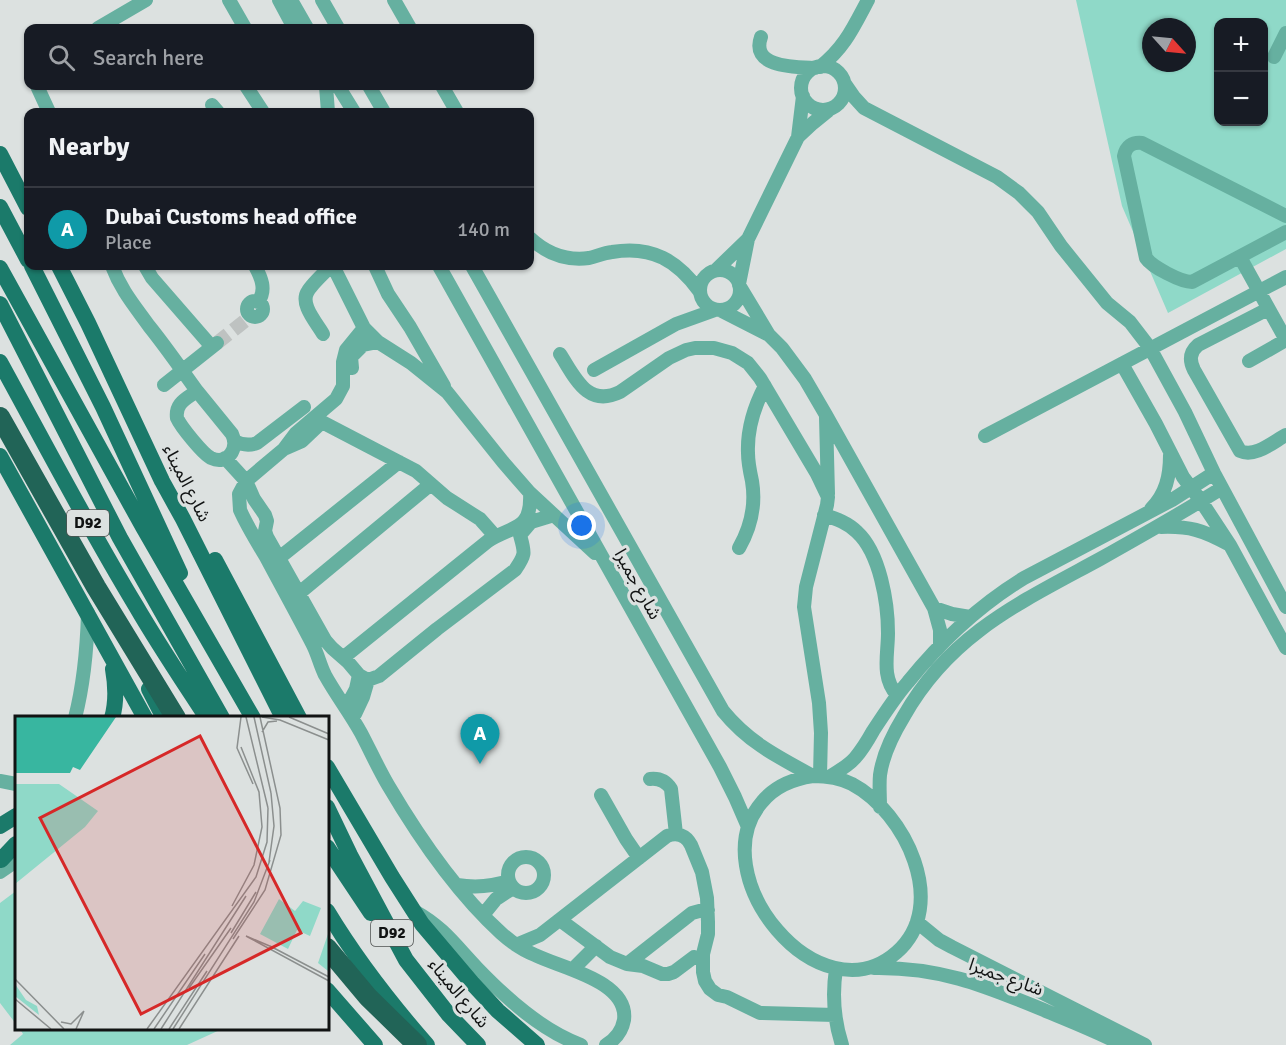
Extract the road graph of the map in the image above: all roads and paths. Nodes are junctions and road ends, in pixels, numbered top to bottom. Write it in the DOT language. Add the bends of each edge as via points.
graph roads {
  1 [pos="146,0"];
  2 [pos="229,0"];
  3 [pos="279,0"];
  4 [pos="291,0"];
  5 [pos="322,0"];
  6 [pos="394,0"];
  7 [pos="867,0"];
  8 [pos="105,24"];
  9 [pos="243,24"];
  10 [pos="292,24"];
  11 [pos="305,24"];
  12 [pos="336,24"];
  13 [pos="408,24"];
  14 [pos="1286,33"];
  15 [pos="761,37"];
  16 [pos="847,39"];
  17 [pos="1274,57"];
  18 [pos="779,65"];
  19 [pos="817,68"];
  20 [pos="844,82"];
  21 [pos="39,90"];
  22 [pos="249,90"];
  23 [pos="259,90"];
  24 [pos="326,90"];
  25 [pos="340,90"];
  26 [pos="371,90"];
  27 [pos="444,90"];
  28 [pos="802,94"];
  29 [pos="254,98"];
  30 [pos="47,108"];
  31 [pos="260,108"];
  32 [pos="328,108"];
  33 [pos="352,108"];
  34 [pos="382,108"];
  35 [pos="455,108"];
  36 [pos="864,108"];
  37 [pos="831,109"];
  38 [pos="798,137"];
  39 [pos="0,154"];
  40 [pos="24,200"];
  41 [pos="0,207"];
  42 [pos="1286,216"];
  43 [pos="1286,232"];
  44 [pos="748,238"];
  45 [pos="534,241"];
  46 [pos="24,252"];
  47 [pos="1240,257"];
  48 [pos="676,265"];
  49 [pos="0,268"];
  50 [pos="34,270"];
  51 [pos="61,270"];
  52 [pos="114,270"];
  53 [pos="147,270"];
  54 [pos="258,270"];
  55 [pos="328,270"];
  56 [pos="334,270"];
  57 [pos="377,270"];
  58 [pos="441,270"];
  59 [pos="474,270"];
  60 [pos="714,270"];
  61 [pos="1286,277"];
  62 [pos="739,284"];
  63 [pos="1258,291"];
  64 [pos="700,293"];
  65 [pos="0,304"];
  66 [pos="1268,309"];
  67 [pos="717,310"];
  68 [pos="249,318"];
  69 [pos="676,324"];
  70 [pos="364,328"];
  71 [pos="323,334"];
  72 [pos="769,335"];
  73 [pos="1286,340"];
  74 [pos="378,342"];
  75 [pos="1150,348"];
  76 [pos="560,354"];
  77 [pos="0,362"];
  78 [pos="1249,362"];
  79 [pos="1122,364"];
  80 [pos="594,370"];
  81 [pos="182,371"];
  82 [pos="164,385"];
  83 [pos="765,386"];
  84 [pos="196,391"];
  85 [pos="447,392"];
  86 [pos="304,407"];
  87 [pos="826,415"];
  88 [pos="0,417"];
  89 [pos="322,422"];
  90 [pos="1286,435"];
  91 [pos="985,436"];
  92 [pos="284,449"];
  93 [pos="231,450"];
  94 [pos="1170,453"];
  95 [pos="0,456"];
  96 [pos="399,462"];
  97 [pos="1214,473"];
  98 [pos="246,481"];
  99 [pos="431,484"];
  100 [pos="1191,488"];
  101 [pos="1222,488"];
  102 [pos="530,493"];
  103 [pos="828,496"];
  104 [pos="1201,501"];
  105 [pos="1145,514"];
  106 [pos="554,515"];
  107 [pos="824,515"];
  108 [pos="183,519"];
  109 [pos="149,523"];
  110 [pos="1159,527"];
  111 [pos="517,532"];
  112 [pos="495,536"];
  113 [pos="1230,545"];
  114 [pos="740,548"];
  115 [pos="279,558"];
  116 [pos="606,563"];
  117 [pos="294,597"];
  118 [pos="1286,607"];
  119 [pos="934,608"];
  120 [pos="88,613"];
  121 [pos="970,617"];
  122 [pos="940,645"];
  123 [pos="1286,648"];
  124 [pos="315,649"];
  125 [pos="137,654"];
  126 [pos="111,656"];
  127 [pos="344,657"];
  128 [pos="364,678"];
  129 [pos="897,695"];
  130 [pos="352,708"];
  131 [pos="76,716"];
  132 [pos="113,716"];
  133 [pos="145,716"];
  134 [pos="163,716"];
  135 [pos="176,716"];
  136 [pos="206,716"];
  137 [pos="221,716"];
  138 [pos="252,716"];
  139 [pos="282,716"];
  140 [pos="298,716"];
  141 [pos="360,731"];
  142 [pos="328,769"];
  143 [pos="820,776"];
  144 [pos="650,779"];
  145 [pos="0,781"];
  146 [pos="15,783"];
  147 [pos="599,796"];
  148 [pos="880,807"];
  149 [pos="328,809"];
  150 [pos="15,817"];
  151 [pos="0,826"];
  152 [pos="748,827"];
  153 [pos="676,834"];
  154 [pos="15,846"];
  155 [pos="328,849"];
  156 [pos="15,850"];
  157 [pos="639,858"];
  158 [pos="4,864"];
  159 [pos="457,885"];
  160 [pos="412,909"];
  161 [pos="708,910"];
  162 [pos="328,913"];
  163 [pos="483,915"];
  164 [pos="560,920"];
  165 [pos="917,922"];
  166 [pos="516,945"];
  167 [pos="596,946"];
  168 [pos="328,949"];
  169 [pos="694,957"];
  170 [pos="406,960"];
  171 [pos="627,964"];
  172 [pos="869,968"];
  173 [pos="573,969"];
  174 [pos="836,969"];
  175 [pos="328,991"];
  176 [pos="835,1015"];
  177 [pos="375,1045"];
  178 [pos="417,1045"];
  179 [pos="427,1045"];
  180 [pos="478,1045"];
  181 [pos="537,1045"];
  182 [pos="581,1045"];
  183 [pos="606,1045"];
  184 [pos="842,1045"];
  185 [pos="1123,1045"];
  186 [pos="1145,1045"];
  1 -- 8 [label="street"];
  2 -- 9 [label="street"];
  3 -- 10 [label="street"];
  4 -- 11 [label="street"];
  5 -- 12 [label="street"];
  6 -- 13 [label="street"];
  7 -- 16 [label="street"];
  14 -- 17 [label="street"];
  15 -- 18 [label="street" via="760,53"];
  16 -- 19 [label="street"];
  16 -- 20 [label="street"];
  18 -- 19 [label="street"];
  18 -- 28 [label="street"];
  19 -- 20 [label="street" via="834,69"];
  19 -- 28 [label="street" via="803,80"];
  20 -- 36 [label="street"];
  20 -- 37 [label="street" via="843,98"];
  21 -- 30 [label="street"];
  22 -- 29 [label="street"];
  23 -- 29 [label="street"];
  24 -- 32 [label="street"];
  25 -- 33 [label="street"];
  26 -- 34 [label="street"];
  27 -- 35 [label="street"];
  28 -- 37 [label="street" via="813,108"];
  28 -- 38 [label="street"];
  29 -- 31 [label="street"];
  36 -- 37 [label="street"];
  36 -- 75 [label="street" via="997,177 1019,193 1107,303 1130,322"];
  37 -- 38 [label="street"];
  38 -- 44 [label="street"];
  39 -- 40 [label="main road"];
  41 -- 46 [label="main road"];
  42 -- 47 [label="street" via="1142,143 1130,144 1125,149 1150,263 1189,283"];
  43 -- 47 [label="street"];
  44 -- 60 [label="street"];
  44 -- 62 [label="street"];
  45 -- 48 [label="street" via="563,257 634,251 656,255"];
  47 -- 63 [label="street"];
  48 -- 60 [label="street"];
  48 -- 64 [label="street"];
  49 -- 109 [label="main road"];
  50 -- 109 [label="main road" via="78,357"];
  51 -- 108 [label="main road, شارع الميناء"];
  52 -- 81 [label="street" via="131,303"];
  53 -- 81 [label="street" via="215,345"];
  54 -- 68 [label="street" via="262,296 248,306"];
  55 -- 71 [label="street" via="308,291 305,300"];
  56 -- 70 [label="street"];
  57 -- 85 [label="street"];
  58 -- 116 [label="street, شارع جميرا"];
  59 -- 143 [label="street, شارع جميرا" via="723,711 753,741"];
  60 -- 62 [label="street" via="730,272"];
  60 -- 64 [label="street" via="701,282"];
  61 -- 63 [label="street"];
  62 -- 67 [label="street" via="734,304"];
  62 -- 72 [label="street"];
  63 -- 66 [label="street"];
  63 -- 75 [label="street"];
  64 -- 67 [label="street" via="705,304"];
  64 -- 69 [label="street"];
  65 -- 137 [label="main road" via="120,538"];
  66 -- 73 [label="street"];
  66 -- 90 [label="street" via="1198,345 1191,361 1240,451 1254,452"];
  67 -- 69 [label="street"];
  67 -- 72 [label="street"];
  69 -- 80 [label="street"];
  70 -- 74 [label="street"];
  70 -- 92 [label="street" via="346,350 343,386 336,399 296,433"];
  72 -- 87 [label="street" via="793,363"];
  73 -- 78 [label="street"];
  74 -- 85 [label="street"];
  74 -- 89 [label="street" via="363,345 351,357 350,394"];
  75 -- 79 [label="street"];
  75 -- 97 [label="street"];
  76 -- 83 [label="street" via="580,385 602,397 620,392 669,358 695,348 732,353 748,363"];
  77 -- 136 [label="main road, D92" via="135,605"];
  79 -- 91 [label="street"];
  79 -- 94 [label="street"];
  81 -- 82 [label="street"];
  81 -- 84 [label="street"];
  83 -- 103 [label="street"];
  83 -- 114 [label="street" via="750,429 748,452 754,501"];
  84 -- 93 [label="street" via="232,434"];
  84 -- 93 [label="street" via="179,404 177,418 207,456 216,460"];
  85 -- 102 [label="street"];
  86 -- 93 [label="street" via="249,452"];
  87 -- 103 [label="street"];
  87 -- 119 [label="street"];
  88 -- 125 [label="highway"];
  89 -- 92 [label="street" via="302,441"];
  89 -- 96 [label="street"];
  92 -- 98 [label="street"];
  93 -- 98 [label="street"];
  94 -- 100 [label="street"];
  94 -- 105 [label="street" via="1168,480"];
  95 -- 120 [label="main road"];
  96 -- 99 [label="street"];
  96 -- 115 [label="street"];
  97 -- 100 [label="street"];
  97 -- 101 [label="street"];
  98 -- 115 [label="street" via="265,515 266,534"];
  98 -- 117 [label="street" via="239,494 240,510"];
  99 -- 112 [label="street" via="480,519"];
  99 -- 117 [label="street"];
  100 -- 104 [label="street"];
  100 -- 105 [label="street"];
  101 -- 104 [label="street"];
  101 -- 118 [label="street"];
  102 -- 106 [label="street"];
  102 -- 111 [label="street" via="531,506"];
  103 -- 107 [label="street"];
  104 -- 110 [label="street"];
  104 -- 113 [label="street"];
  105 -- 121 [label="street" via="1024,578"];
  106 -- 111 [label="street" via="531,522"];
  106 -- 116 [label="street"];
  107 -- 129 [label="street" via="856,531 872,553 887,613 886,671"];
  107 -- 143 [label="street" via="804,607 820,710"];
  108 -- 139 [label="main road, شارع الميناء"];
  108 -- 140 [label="main road" via="222,571"];
  109 -- 138 [label="main road" via="201,627"];
  110 -- 113 [label="street" via="1183,526"];
  110 -- 148 [label="street" via="1005,611 951,654 908,708 887,748 880,775"];
  111 -- 112 [label="street"];
  111 -- 128 [label="street" via="525,552 515,570 379,676 372,680"];
  112 -- 127 [label="street"];
  113 -- 123 [label="street"];
  115 -- 117 [label="street"];
  116 -- 152 [label="street, شارع جميرا" via="728,782"];
  117 -- 124 [label="street"];
  117 -- 127 [label="street" via="325,640"];
  119 -- 121 [label="street"];
  119 -- 122 [label="street"];
  120 -- 126 [label="main road"];
  120 -- 131 [label="street" via="86,662"];
  121 -- 122 [label="street"];
  122 -- 129 [label="street"];
  124 -- 130 [label="street" via="330,666"];
  124 -- 141 [label="street"];
  125 -- 134 [label="main road"];
  125 -- 135 [label="highway"];
  126 -- 132 [label="main road" via="116,691"];
  126 -- 133 [label="main road"];
  127 -- 128 [label="street"];
  128 -- 130 [label="street" via="363,698"];
  129 -- 143 [label="street" via="855,758 843,768"];
  130 -- 141 [label="street"];
  141 -- 159 [label="street" via="399,805"];
  142 -- 160 [label="main road"];
  143 -- 148 [label="street" via="854,785"];
  143 -- 152 [label="street" via="793,780 772,792 758,806"];
  144 -- 153 [label="street" via="660,779 671,789"];
  145 -- 146 [label="street"];
  147 -- 157 [label="street"];
  148 -- 165 [label="street" via="898,828 916,867 921,892"];
  149 -- 170 [label="main road, شارع الميناء / D92"];
  150 -- 151 [label="main road"];
  152 -- 174 [label="street" via="745,863 765,913 799,951"];
  153 -- 157 [label="street" via="667,836"];
  153 -- 161 [label="street" via="686,837 693,849 705,885"];
  154 -- 158 [label="main road"];
  155 -- 170 [label="main road"];
  156 -- 158 [label="main road"];
  157 -- 164 [label="street"];
  159 -- 163 [label="street"];
  159 -- 163 [label="street" via="511,884"];
  160 -- 181 [label="main road" via="472,983"];
  160 -- 182 [label="street" via="441,929 487,978 528,1013"];
  161 -- 171 [label="street" via="692,914"];
  161 -- 176 [label="street" via="703,972 714,992 764,1013"];
  162 -- 179 [label="main road, D92" via="380,989"];
  163 -- 166 [label="street"];
  164 -- 166 [label="street" via="540,935"];
  164 -- 167 [label="street"];
  165 -- 172 [label="street" via="895,954"];
  165 -- 186 [label="street, شارع جميرا" via="939,940"];
  166 -- 173 [label="street"];
  167 -- 171 [label="street"];
  167 -- 173 [label="street"];
  168 -- 178 [label="highway" via="368,998"];
  169 -- 171 [label="street" via="668,974"];
  170 -- 180 [label="main road, شارع الميناء / D92"];
  172 -- 174 [label="street"];
  172 -- 185 [label="street, شارع جميرا" via="909,969 968,980"];
  173 -- 183 [label="street" via="611,991 620,1001 622,1029"];
  174 -- 176 [label="street"];
  175 -- 177 [label="main road"];
  176 -- 184 [label="street"];
}
